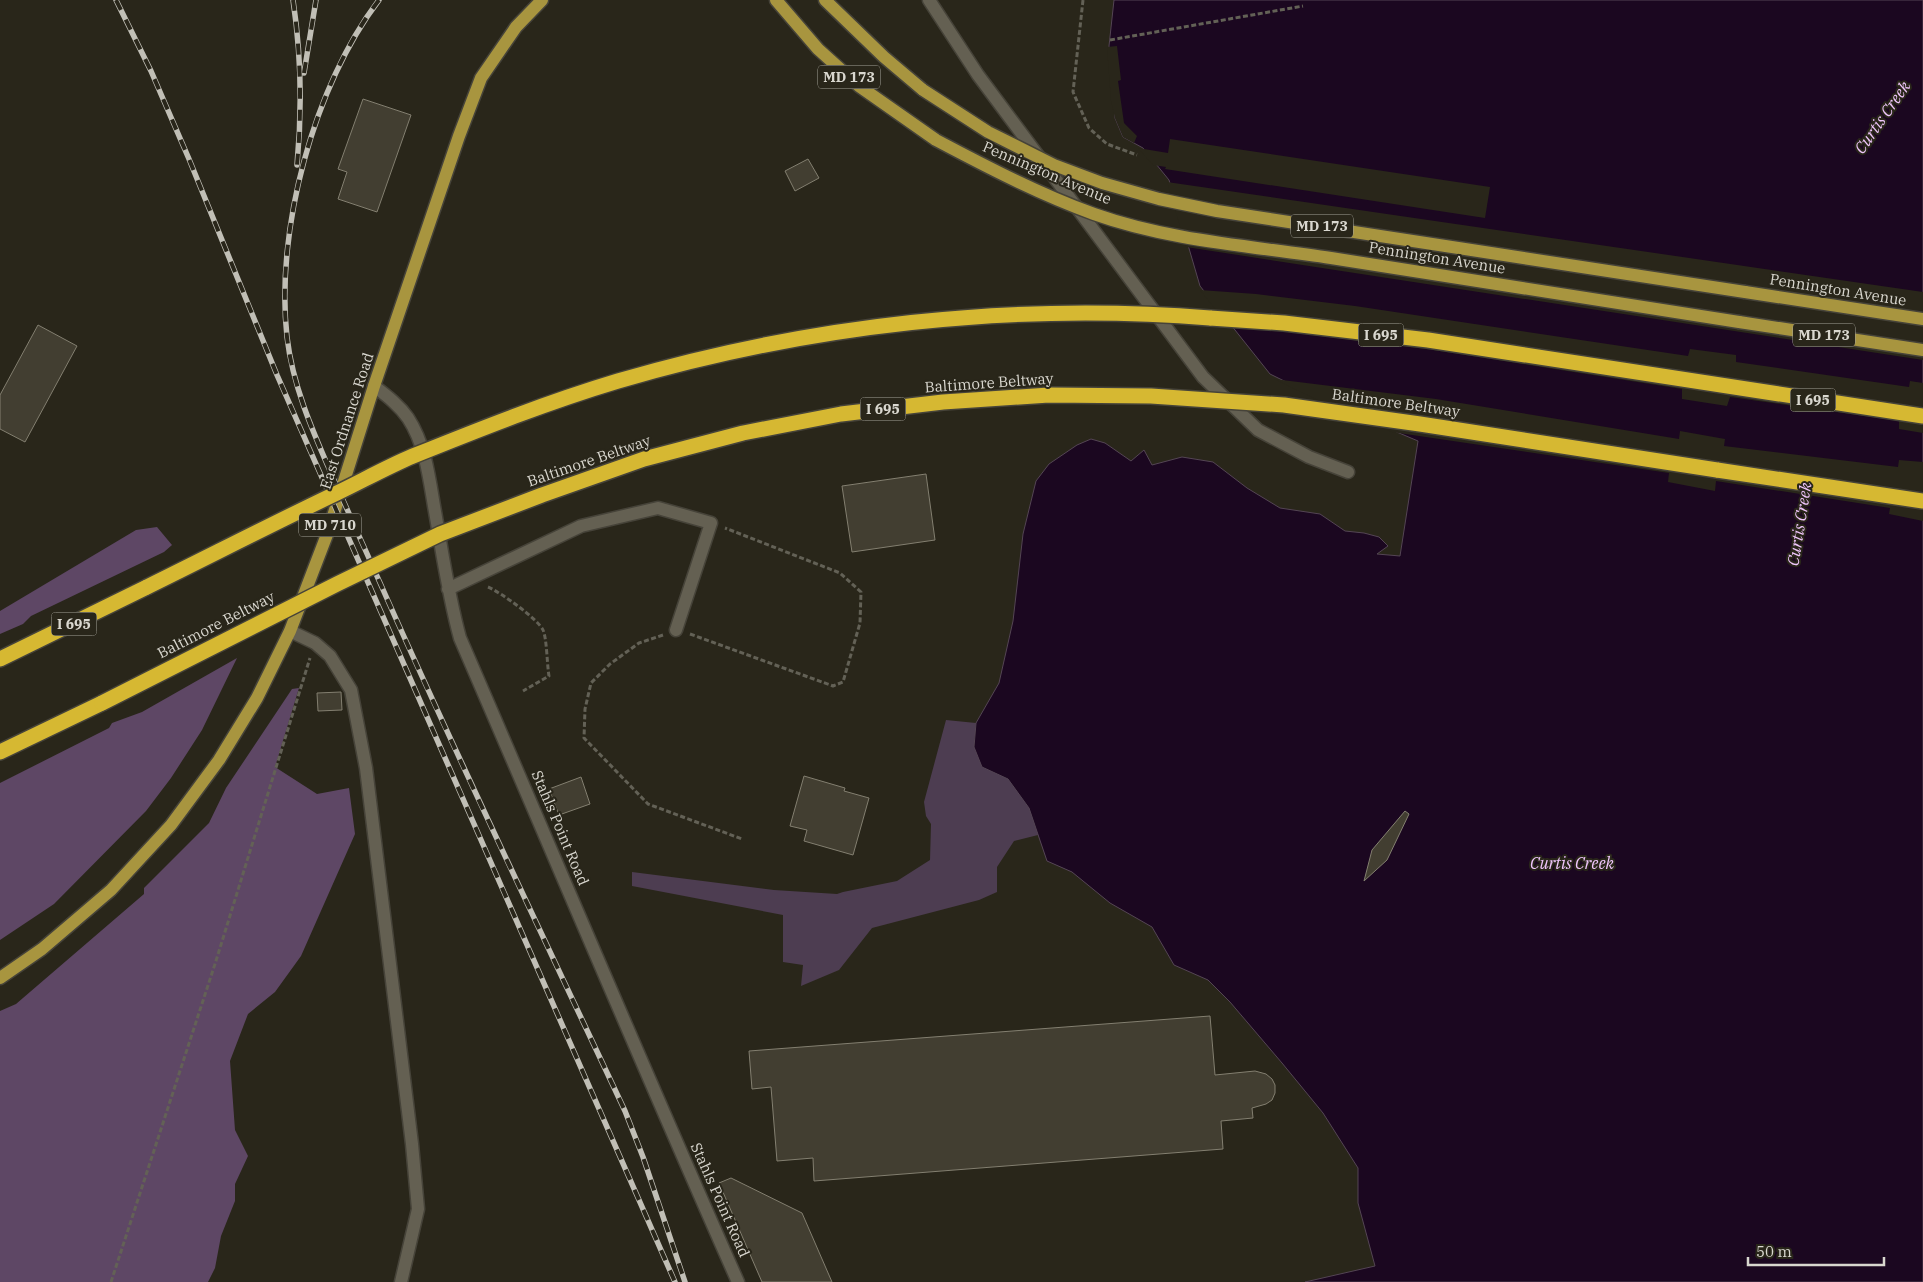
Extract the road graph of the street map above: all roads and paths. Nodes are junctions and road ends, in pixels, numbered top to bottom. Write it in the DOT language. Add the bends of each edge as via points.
graph roads {
  1 [pos="542,0"];
  2 [pos="776,0"];
  3 [pos="825,0"];
  4 [pos="929,0"];
  5 [pos="1083,0"];
  6 [pos="1304,6"];
  7 [pos="1110,40"];
  8 [pos="1137,156"];
  9 [pos="1923,319"];
  10 [pos="1923,350"];
  11 [pos="374,386"];
  12 [pos="1923,416"];
  13 [pos="1348,472"];
  14 [pos="1923,501"];
  15 [pos="711,523"];
  16 [pos="469,580"];
  17 [pos="448,590"];
  18 [pos="676,630"];
  19 [pos="290,631"];
  20 [pos="315,643"];
  21 [pos="0,659"];
  22 [pos="523,691"];
  23 [pos="0,752"];
  24 [pos="742,838"];
  25 [pos="0,978"];
  26 [pos="111,1282"];
  27 [pos="401,1282"];
  28 [pos="738,1282"];
  1 -- 11 [label="main road, East Ordnance Road / MD 710" via="516,27 481,78"];
  2 -- 10 [label="main road, Pennington Avenue / MD 173, bridge" via="818,49 858,86 936,140 1043,193 1095,214 1153,231 1212,242"];
  3 -- 9 [label="main road, Pennington Avenue / MD 173, bridge" via="923,90 988,132 1102,184 1159,200 1217,211"];
  4 -- 13 [label="street" via="978,75 1203,376 1258,430 1309,457"];
  5 -- 8 [label="path" via="1073,92 1089,128 1107,144"];
  6 -- 7 [label="path"];
  11 -- 17 [label="street, Stahls Point Road" via="396,403 420,442 427,465"];
  11 -- 19 [label="main road, East Ordnance Road / MD 710" via="328,532"];
  12 -- 21 [label="highway, I 695, bridge" via="1428,340 1284,323 1147,313 1036,314 936,320 826,334 722,354 618,381 520,414 410,458"];
  14 -- 23 [label="highway, Baltimore Beltway / I 695, bridge" via="1284,405 1151,396 1068,395 943,402 841,414 743,433 644,459 431,538"];
  15 -- 16 [label="street" via="658,508 581,526"];
  15 -- 18 [label="street"];
  15 -- 18 [label="path" via="840,573 861,592 860,624 843,682 833,686"];
  16 -- 17 [label="street"];
  16 -- 22 [label="path" via="497,590 543,629 549,676"];
  17 -- 28 [label="street, Stahls Point Road" via="460,638"];
  18 -- 24 [label="path" via="639,643 591,683 585,709 584,738 648,804"];
  19 -- 20 [label="street"];
  19 -- 25 [label="main road, East Ordnance Road / MD 710" via="257,698 219,760 171,825 111,890 42,949"];
  20 -- 26 [label="path"];
  20 -- 27 [label="street" via="330,656 352,690 366,768 418,1209"];
}
